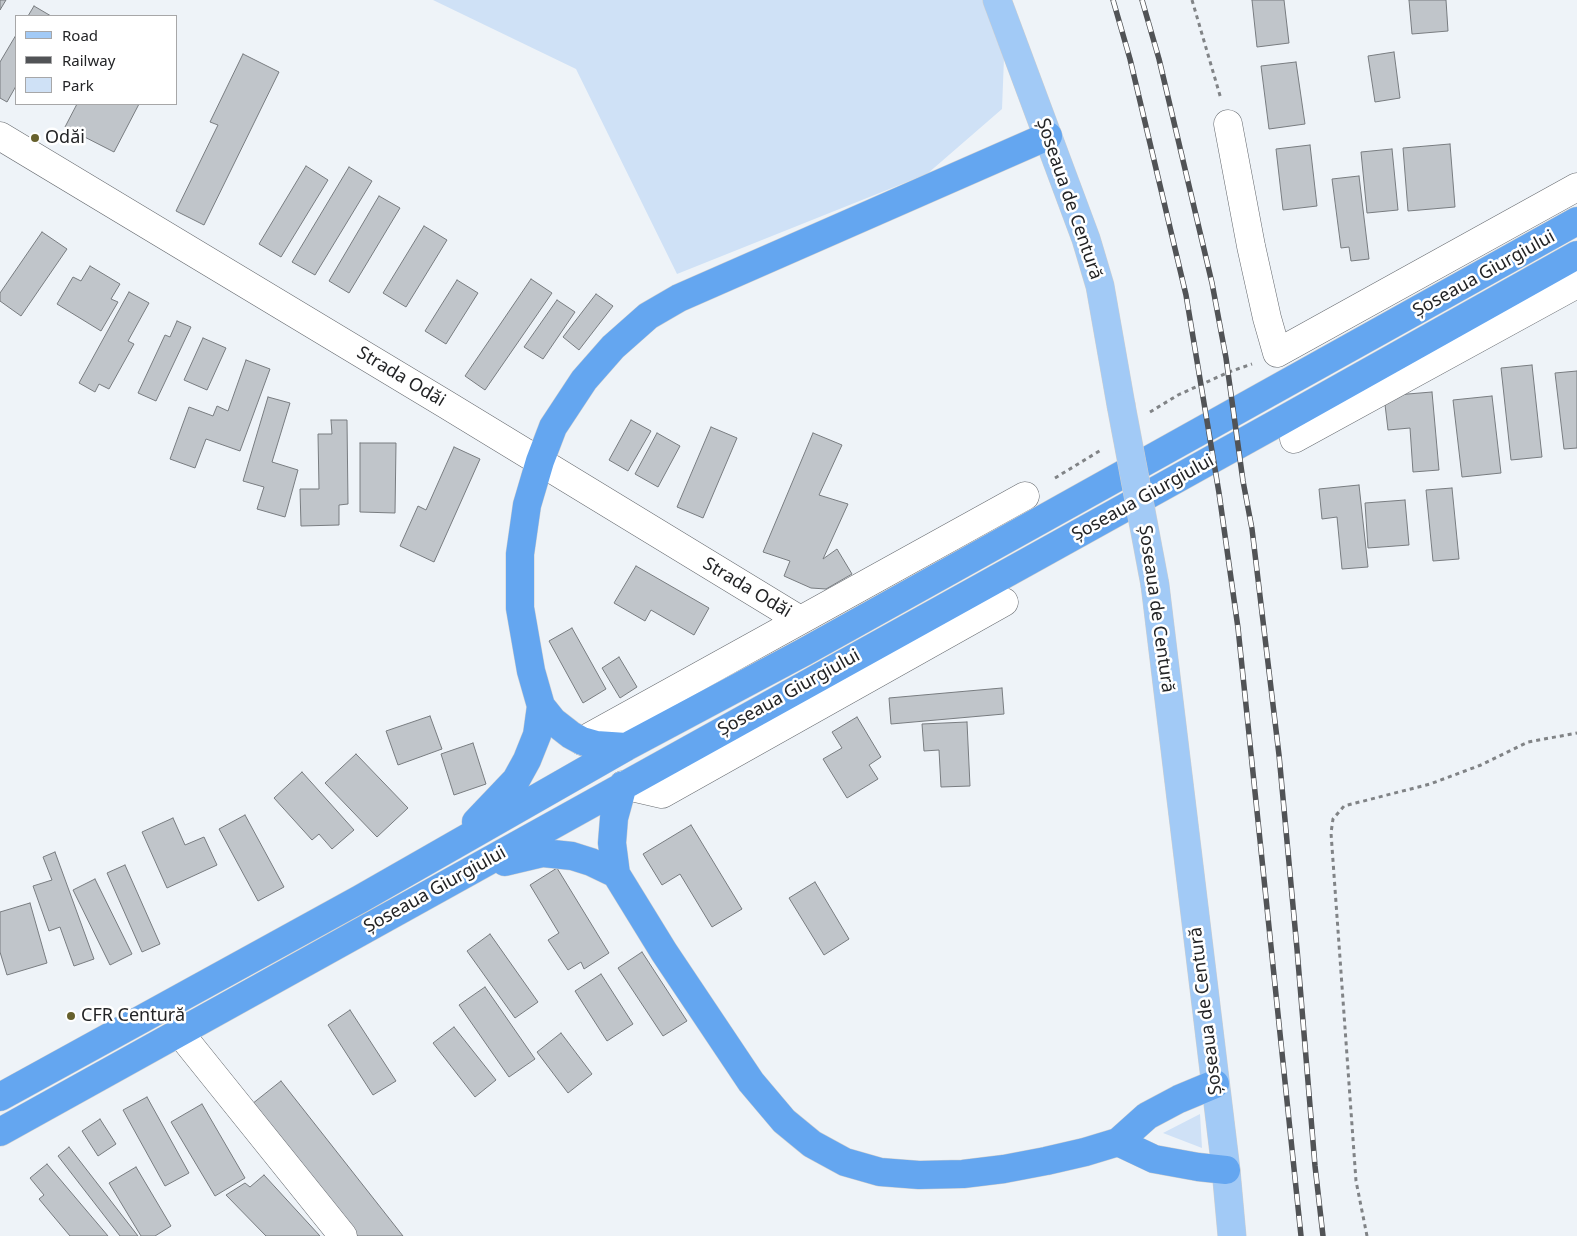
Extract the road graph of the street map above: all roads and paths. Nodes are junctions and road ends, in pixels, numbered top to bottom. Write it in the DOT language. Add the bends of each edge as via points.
graph roads {
  1 [pos="998,0"];
  2 [pos="1192,0"];
  3 [pos="1228,124"];
  4 [pos="0,136"];
  5 [pos="1048,136"];
  6 [pos="1577,187"];
  7 [pos="1577,221"];
  8 [pos="1577,254"];
  9 [pos="1577,284"];
  10 [pos="1294,439"];
  11 [pos="540,461"];
  12 [pos="1025,496"];
  13 [pos="1004,602"];
  14 [pos="800,620"];
  15 [pos="541,706"];
  16 [pos="1577,734"];
  17 [pos="582,741"];
  18 [pos="626,747"];
  19 [pos="623,785"];
  20 [pos="452,846"];
  21 [pos="468,872"];
  22 [pos="616,874"];
  23 [pos="179,1032"];
  24 [pos="1215,1084"];
  25 [pos="0,1097"];
  26 [pos="0,1132"];
  27 [pos="1118,1142"];
  28 [pos="1226,1170"];
  29 [pos="343,1236"];
  30 [pos="1232,1236"];
  31 [pos="1367,1236"];
  1 -- 5 [label="main road, Șoseaua de Centură"];
  2 -- 3 [label="path"];
  3 -- 6 [label="street" via="1251,246 1277,353"];
  4 -- 11 [label="street, Strada Odăi"];
  5 -- 11 [label="highway" via="687,295 648,316 613,347 584,380 553,426"];
  5 -- 24 [label="main road, Șoseaua de Centură, bridge" via="1074,203 1100,286 1155,586"];
  7 -- 18 [label="highway, Șoseaua Giurgiului" via="804,652"];
  8 -- 19 [label="highway, Șoseaua Giurgiului"];
  9 -- 10 [label="street"];
  11 -- 14 [label="street, Strada Odăi"];
  11 -- 15 [label="highway" via="527,505 520,554 520,608"];
  12 -- 14 [label="street"];
  13 -- 19 [label="street" via="662,794"];
  14 -- 17 [label="street"];
  15 -- 17 [label="highway" via="553,721"];
  15 -- 20 [label="highway" via="537,734 516,780"];
  16 -- 31 [label="path" via="1528,742 1430,784 1344,806 1333,819 1331,833 1356,1181"];
  17 -- 18 [label="highway"];
  18 -- 20 [label="highway, Șoseaua Giurgiului"];
  19 -- 21 [label="highway, Șoseaua Giurgiului"];
  19 -- 22 [label="highway" via="614,818 612,842"];
  20 -- 25 [label="highway, Șoseaua Giurgiului"];
  21 -- 22 [label="highway" via="543,853 572,856"];
  21 -- 23 [label="highway, Șoseaua Giurgiului"];
  22 -- 27 [label="highway" via="751,1082 784,1121 812,1144 844,1162 880,1172 963,1174 1046,1161"];
  23 -- 26 [label="highway, Șoseaua Giurgiului"];
  23 -- 29 [label="street"];
  24 -- 27 [label="highway" via="1147,1116"];
  24 -- 28 [label="main road, Șoseaua de Centură"];
  27 -- 28 [label="highway" via="1154,1159"];
  28 -- 30 [label="main road, Șoseaua de Centură"];
}
